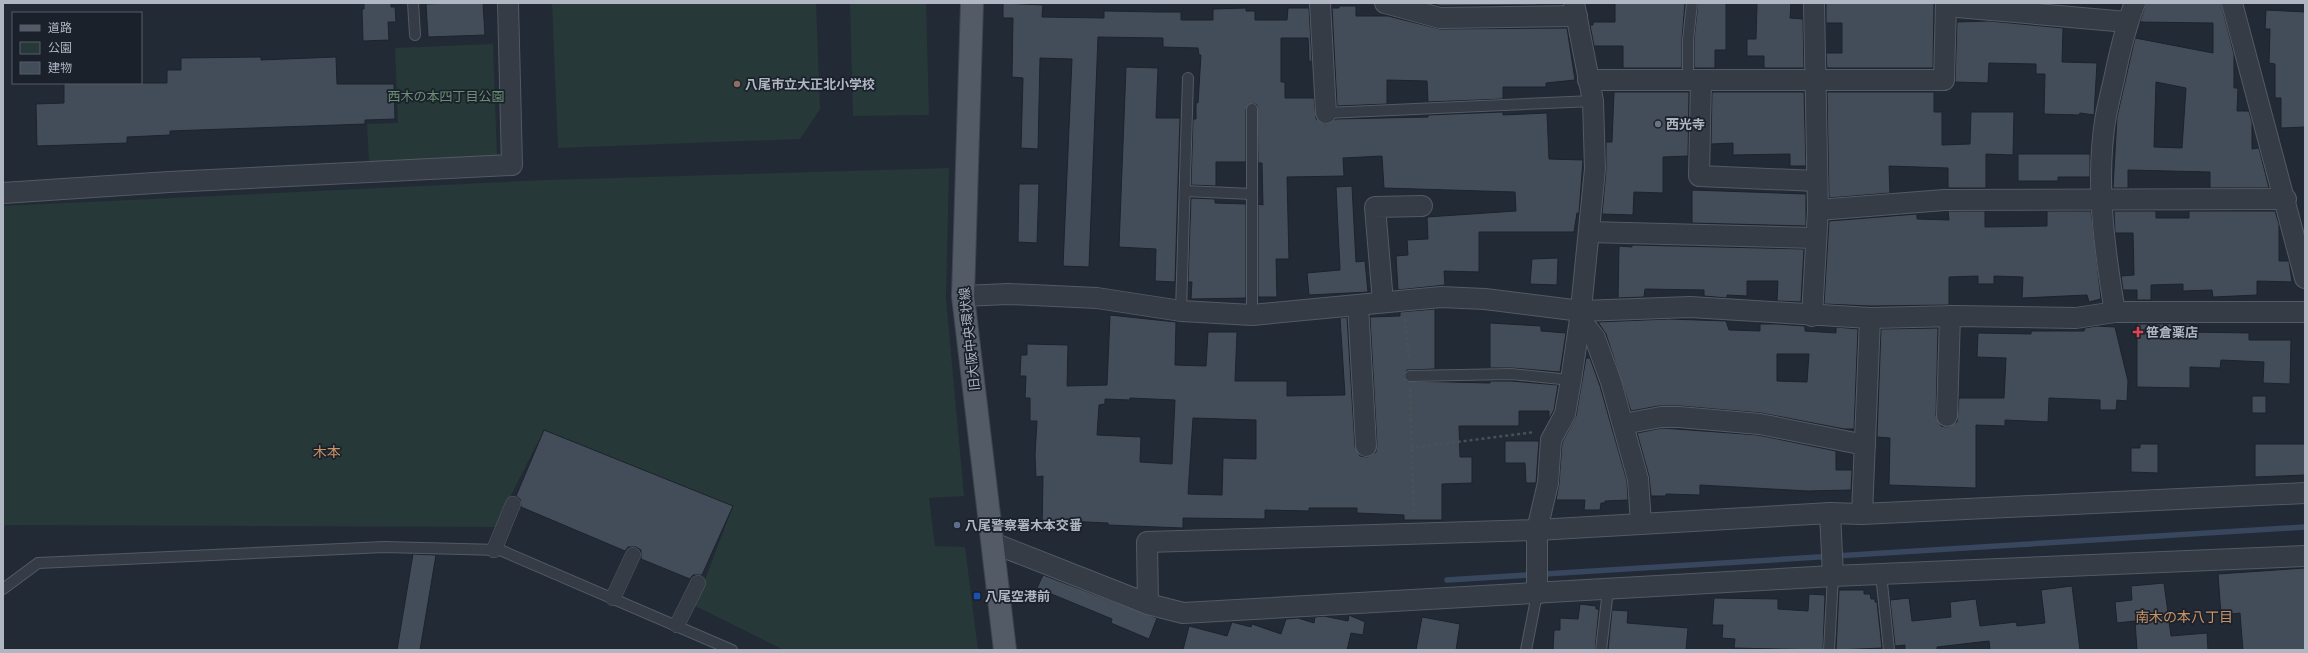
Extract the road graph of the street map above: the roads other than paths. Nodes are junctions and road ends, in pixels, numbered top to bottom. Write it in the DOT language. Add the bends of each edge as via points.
graph roads {
  1 [pos="413,3"];
  2 [pos="508,3"];
  3 [pos="972,3"];
  4 [pos="1320,3"];
  5 [pos="1384,3"];
  6 [pos="1692,3"];
  7 [pos="1814,3"];
  8 [pos="2135,3"];
  9 [pos="2232,3"];
  10 [pos="1946,4"];
  11 [pos="1575,10"];
  12 [pos="2127,22"];
  13 [pos="415,35"];
  14 [pos="1188,78"];
  15 [pos="1816,79"];
  16 [pos="1588,80"];
  17 [pos="1694,80"];
  18 [pos="1593,101"];
  19 [pos="1252,109"];
  20 [pos="1326,113"];
  21 [pos="1817,181"];
  22 [pos="1184,191"];
  23 [pos="3,193"];
  24 [pos="1252,194"];
  25 [pos="2286,199"];
  26 [pos="2102,200"];
  27 [pos="1422,206"];
  28 [pos="1818,210"];
  29 [pos="1589,232"];
  30 [pos="1816,238"];
  31 [pos="2305,278"];
  32 [pos="963,296"];
  33 [pos="1383,302"];
  34 [pos="1358,305"];
  35 [pos="1181,311"];
  36 [pos="2115,312"];
  37 [pos="2305,312"];
  38 [pos="1252,315"];
  39 [pos="1581,315"];
  40 [pos="1812,316"];
  41 [pos="1950,316"];
  42 [pos="1870,318"];
  43 [pos="1410,376"];
  44 [pos="1571,380"];
  45 [pos="1947,416"];
  46 [pos="1623,424"];
  47 [pos="1865,444"];
  48 [pos="1366,446"];
  49 [pos="2305,493"];
  50 [pos="513,504"];
  51 [pos="1830,513"];
  52 [pos="1862,514"];
  53 [pos="1641,524"];
  54 [pos="1537,530"];
  55 [pos="993,543"];
  56 [pos="494,550"];
  57 [pos="632,555"];
  58 [pos="2305,556"];
  59 [pos="1881,574"];
  60 [pos="1833,576"];
  61 [pos="698,583"];
  62 [pos="3,589"];
  63 [pos="1608,590"];
  64 [pos="1537,594"];
  65 [pos="613,598"];
  66 [pos="1148,604"];
  67 [pos="677,626"];
  68 [pos="732,650"];
  69 [pos="1005,650"];
  70 [pos="1526,650"];
  71 [pos="1601,650"];
  72 [pos="1829,650"];
  73 [pos="1889,650"];
  1 -- 13 [label="lane"];
  2 -- 23 [label="street" via="512,165"];
  3 -- 32 [label="main road, 旧大阪中央環状線"];
  4 -- 20 [label="street"];
  5 -- 11 [label="street" via="1440,18"];
  6 -- 17 [label="lane" via="1688,40"];
  7 -- 15 [label="street"];
  8 -- 12 [label="street"];
  9 -- 25 [label="street"];
  10 -- 12 [label="street"];
  10 -- 15 [label="street" via="1944,80"];
  11 -- 16 [label="street"];
  12 -- 26 [label="street" via="2106,115"];
  14 -- 22 [label="lane"];
  15 -- 17 [label="street"];
  15 -- 21 [label="street"];
  16 -- 17 [label="street"];
  16 -- 18 [label="street"];
  17 -- 21 [label="street" via="1699,176"];
  18 -- 20 [label="lane"];
  18 -- 29 [label="street" via="1595,169"];
  19 -- 24 [label="lane"];
  21 -- 28 [label="street"];
  22 -- 24 [label="lane"];
  22 -- 35 [label="lane"];
  24 -- 38 [label="lane"];
  25 -- 26 [label="street"];
  25 -- 31 [label="street"];
  26 -- 28 [label="street" via="1944,200"];
  26 -- 36 [label="street" via="2107,264"];
  27 -- 33 [label="street" via="1375,207"];
  28 -- 30 [label="street"];
  29 -- 30 [label="street"];
  29 -- 39 [label="street"];
  30 -- 40 [label="street"];
  32 -- 35 [label="street" via="1008,294 1097,298"];
  32 -- 55 [label="main road, 旧大阪中央環状線"];
  33 -- 34 [label="street"];
  33 -- 39 [label="street" via="1441,297 1485,299"];
  34 -- 38 [label="street"];
  34 -- 48 [label="street"];
  35 -- 38 [label="street"];
  36 -- 37 [label="street"];
  36 -- 41 [label="street" via="2076,318"];
  39 -- 40 [label="street" via="1690,307"];
  39 -- 44 [label="street"];
  39 -- 46 [label="street" via="1595,338"];
  40 -- 42 [label="street"];
  41 -- 42 [label="street"];
  41 -- 45 [label="street"];
  42 -- 47 [label="street"];
  43 -- 44 [label="lane" via="1510,374"];
  44 -- 54 [label="street" via="1565,414 1552,440 1548,484"];
  46 -- 47 [label="street" via="1661,417 1694,418 1760,424"];
  46 -- 53 [label="street" via="1638,479"];
  47 -- 52 [label="street"];
  49 -- 52 [label="street"];
  50 -- 56 [label="street"];
  51 -- 52 [label="street"];
  51 -- 53 [label="street"];
  51 -- 60 [label="street"];
  53 -- 54 [label="street"];
  54 -- 64 [label="street"];
  54 -- 66 [label="street" via="1147,542"];
  55 -- 66 [label="street"];
  55 -- 69 [label="main road, 旧大阪中央環状線"];
  56 -- 62 [label="lane" via="384,547 38,562"];
  56 -- 65 [label="lane" via="500,550"];
  57 -- 65 [label="street"];
  58 -- 59 [label="street"];
  59 -- 60 [label="street"];
  59 -- 73 [label="lane"];
  60 -- 63 [label="street"];
  60 -- 72 [label="lane"];
  61 -- 67 [label="street"];
  63 -- 64 [label="street"];
  63 -- 71 [label="lane"];
  64 -- 66 [label="street" via="1183,613"];
  64 -- 70 [label="lane"];
  65 -- 67 [label="lane"];
  67 -- 68 [label="lane"];
}
